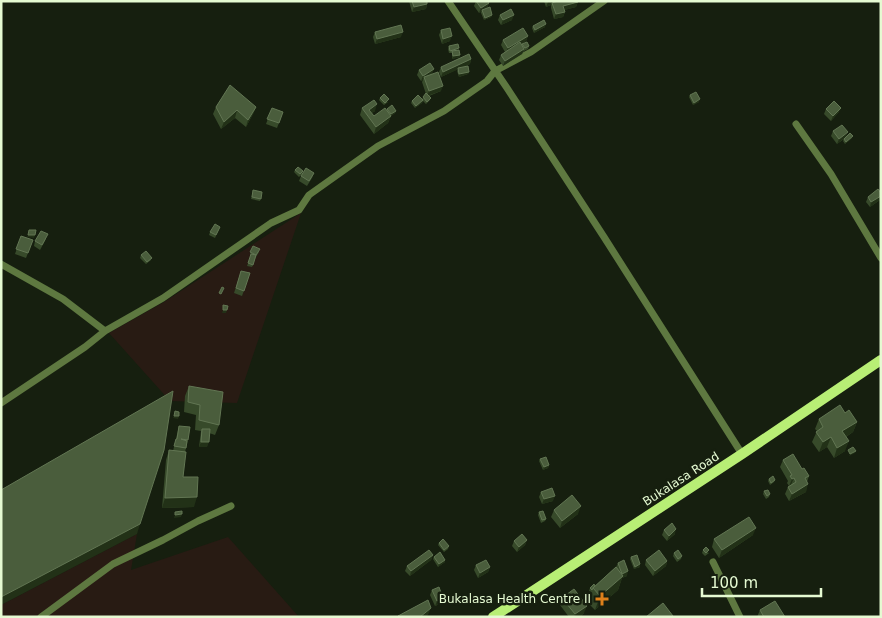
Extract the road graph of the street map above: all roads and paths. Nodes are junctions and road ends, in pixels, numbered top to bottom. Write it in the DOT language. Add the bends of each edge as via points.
graph roads {
  1 [pos="448,1"];
  2 [pos="604,1"];
  3 [pos="495,71"];
  4 [pos="796,124"];
  5 [pos="881,258"];
  6 [pos="1,264"];
  7 [pos="105,330"];
  8 [pos="881,360"];
  9 [pos="1,403"];
  10 [pos="742,454"];
  11 [pos="231,506"];
  12 [pos="713,562"];
  13 [pos="41,617"];
  14 [pos="493,617"];
  15 [pos="740,617"];
  1 -- 3 [label="street"];
  2 -- 3 [label="street" via="531,52"];
  3 -- 7 [label="street" via="444,111 378,146 310,195 299,210 271,223 163,298"];
  3 -- 10 [label="street"];
  4 -- 5 [label="street" via="831,174"];
  6 -- 7 [label="street" via="63,299"];
  7 -- 9 [label="street"];
  8 -- 10 [label="street, Bukalasa Road"];
  10 -- 14 [label="street, Bukalasa Road"];
  11 -- 13 [label="street" via="113,564"];
  12 -- 15 [label="street"];
}
